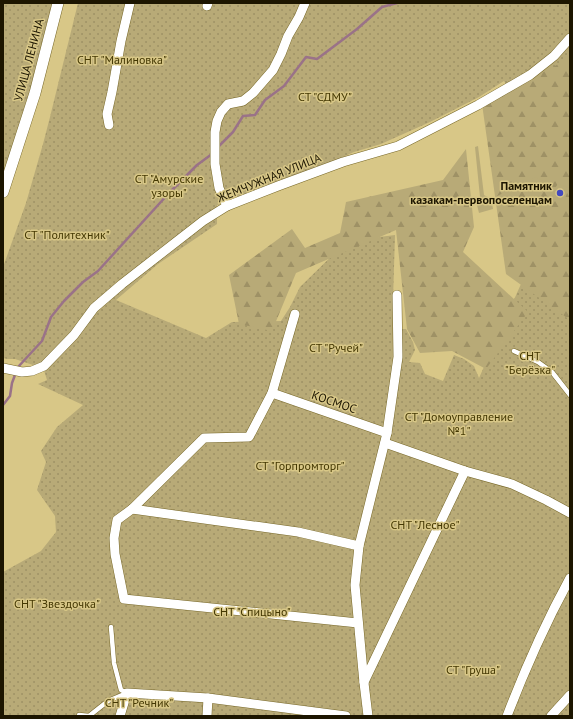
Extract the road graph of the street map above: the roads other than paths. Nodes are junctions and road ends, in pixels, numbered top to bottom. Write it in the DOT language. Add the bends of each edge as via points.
graph roads {
  1 [pos="58,3"];
  2 [pos="130,3"];
  3 [pos="305,3"];
  4 [pos="570,38"];
  5 [pos="109,125"];
  6 [pos="3,192"];
  7 [pos="227,206"];
  8 [pos="397,295"];
  9 [pos="295,314"];
  10 [pos="514,351"];
  11 [pos="7,368"];
  12 [pos="272,393"];
  13 [pos="570,396"];
  14 [pos="387,433"];
  15 [pos="385,443"];
  16 [pos="466,471"];
  17 [pos="132,509"];
  18 [pos="570,513"];
  19 [pos="359,546"];
  20 [pos="570,578"];
  21 [pos="358,623"];
  22 [pos="111,628"];
  23 [pos="364,684"];
  24 [pos="127,693"];
  25 [pos="570,695"];
  26 [pos="208,698"];
  27 [pos="79,715"];
  28 [pos="120,716"];
  29 [pos="206,716"];
  30 [pos="346,716"];
  31 [pos="368,716"];
  32 [pos="507,716"];
  33 [pos="551,716"];
  1 -- 6 [label="street, УЛИЦА ЛЕНИНА" via="35,93"];
  2 -- 5 [label="street" via="107,114"];
  3 -- 7 [label="street" via="273,70 243,101 228,104 217,121 215,164 219,188"];
  4 -- 7 [label="street, ЖЕМЧУЖНАЯ УЛИЦА" via="554,56 530,75 398,146 343,162"];
  7 -- 11 [label="street, ЖЕМЧУЖНАЯ УЛИЦА" via="203,221 94,308 74,335 44,366 22,372"];
  8 -- 14 [label="street" via="398,358"];
  9 -- 12 [label="street"];
  10 -- 13 [label="lane" via="552,372"];
  12 -- 14 [label="street, КОСМОС"];
  12 -- 17 [label="street" via="249,437 204,438"];
  14 -- 15 [label="street"];
  15 -- 16 [label="street"];
  15 -- 19 [label="street"];
  16 -- 18 [label="street" via="512,484"];
  16 -- 23 [label="street"];
  17 -- 19 [label="street" via="298,532"];
  17 -- 21 [label="street" via="117,520 114,538 124,599"];
  19 -- 21 [label="street" via="355,585"];
  20 -- 32 [label="street" via="520,682"];
  21 -- 23 [label="street"];
  22 -- 24 [label="lane" via="114,663 121,690"];
  23 -- 31 [label="street"];
  24 -- 26 [label="street"];
  24 -- 27 [label="lane" via="108,701 89,716"];
  24 -- 28 [label="street"];
  25 -- 33 [label="street"];
  26 -- 29 [label="street"];
  26 -- 30 [label="street"];
}
